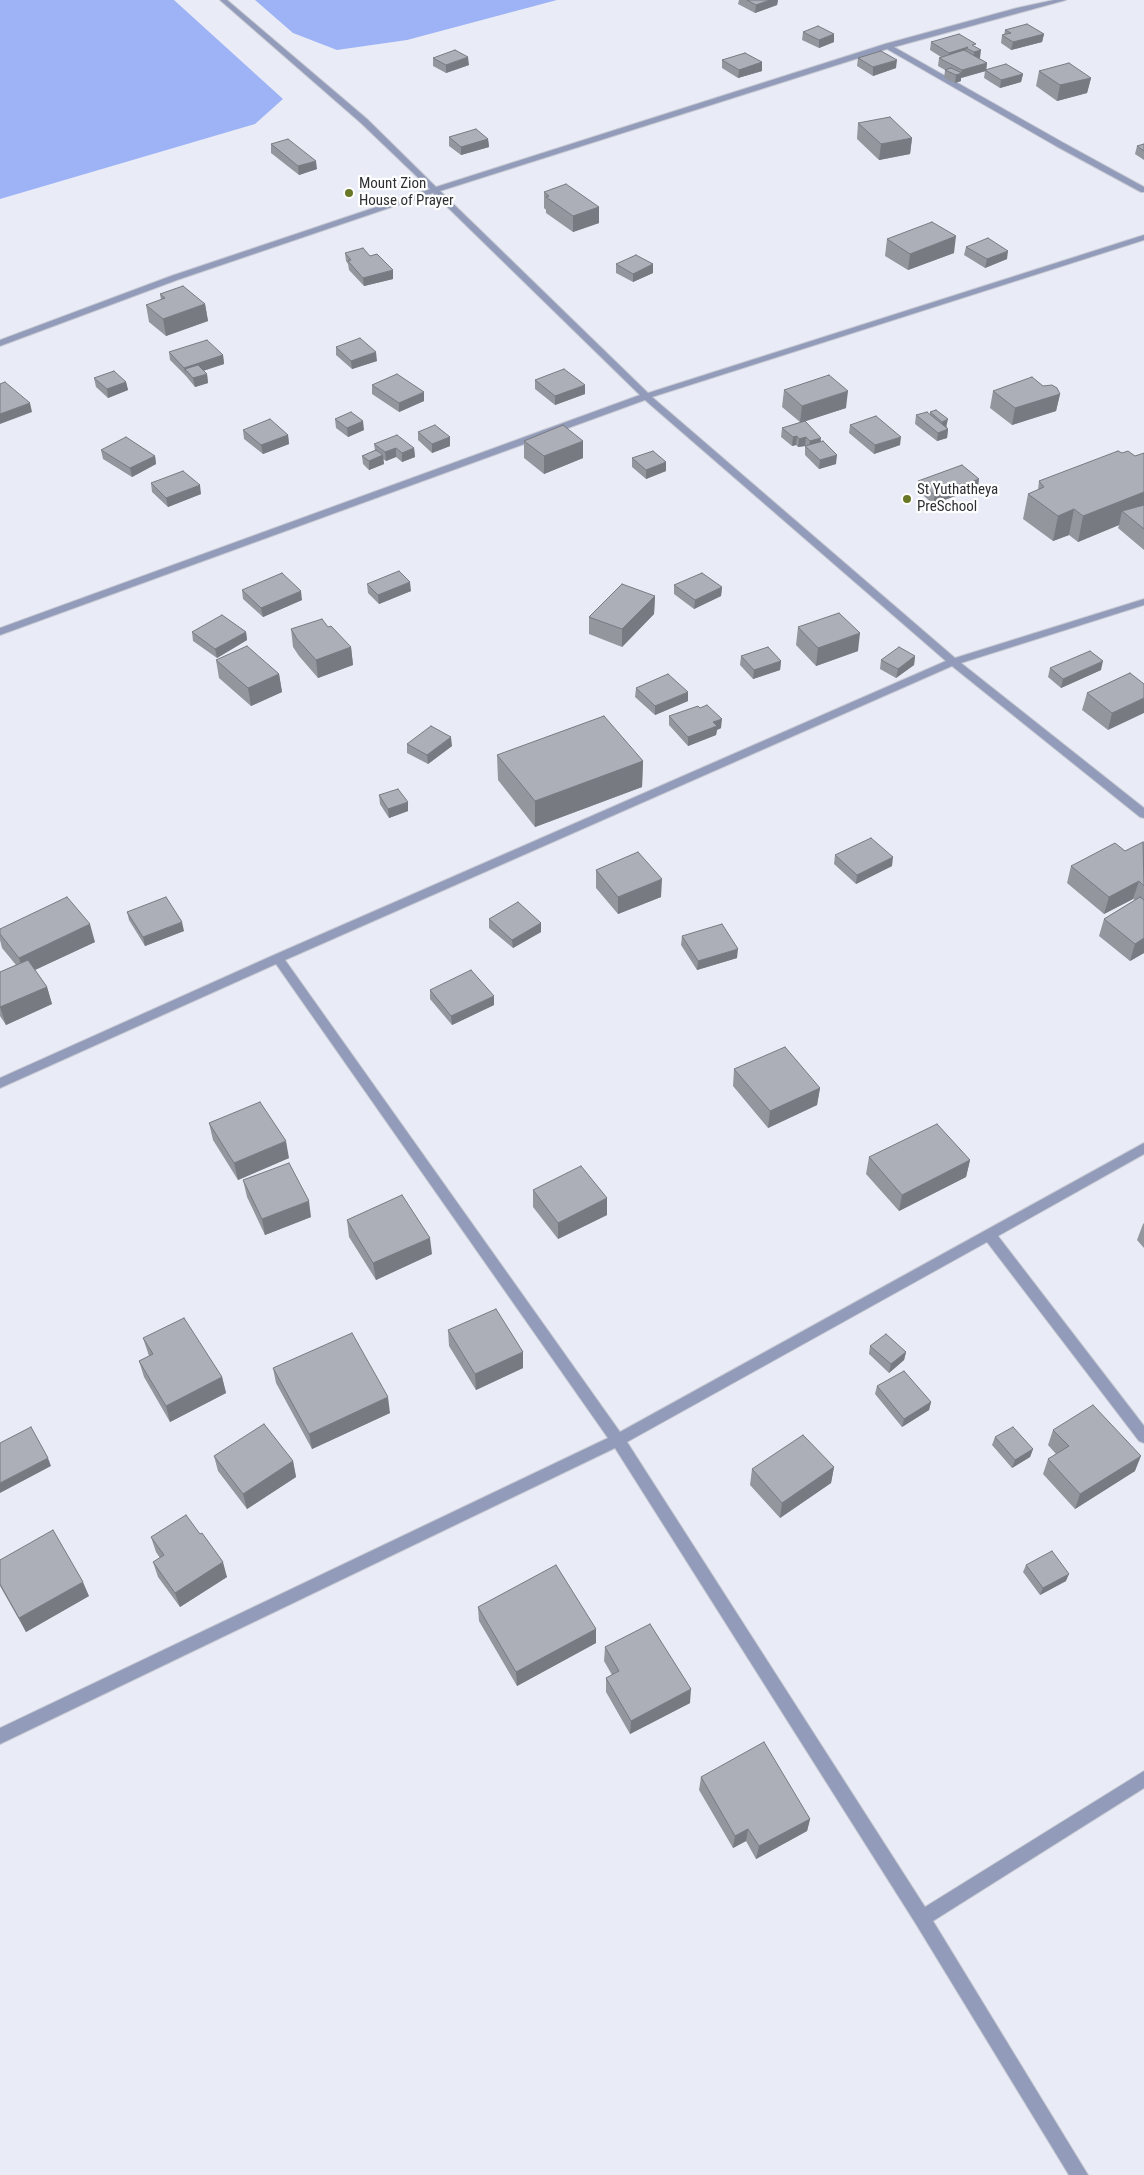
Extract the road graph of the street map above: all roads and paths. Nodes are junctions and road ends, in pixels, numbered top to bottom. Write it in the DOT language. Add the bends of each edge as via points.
graph roads {
  1 [pos="224,0"];
  2 [pos="1063,0"];
  3 [pos="888,46"];
  4 [pos="435,190"];
  5 [pos="1144,190"];
  6 [pos="1144,237"];
  7 [pos="0,343"];
  8 [pos="646,396"];
  9 [pos="1144,602"];
  10 [pos="0,632"];
  11 [pos="953,662"];
  12 [pos="1144,814"];
  13 [pos="278,958"];
  14 [pos="0,1083"];
  15 [pos="1144,1148"];
  16 [pos="989,1234"];
  17 [pos="1144,1437"];
  18 [pos="618,1440"];
  19 [pos="0,1736"];
  20 [pos="1144,1779"];
  21 [pos="922,1918"];
  22 [pos="1079,2175"];
  1 -- 4 [label="street" via="364,121"];
  2 -- 3 [label="street"];
  3 -- 4 [label="street"];
  3 -- 5 [label="street"];
  4 -- 7 [label="street" via="174,278"];
  4 -- 8 [label="street"];
  6 -- 8 [label="street"];
  8 -- 10 [label="street"];
  8 -- 11 [label="street"];
  9 -- 11 [label="street"];
  11 -- 12 [label="street"];
  11 -- 13 [label="street"];
  13 -- 14 [label="street"];
  13 -- 18 [label="street"];
  15 -- 16 [label="street"];
  16 -- 17 [label="street"];
  16 -- 18 [label="street"];
  18 -- 19 [label="street"];
  18 -- 21 [label="street"];
  20 -- 21 [label="street"];
  21 -- 22 [label="street"];
}
